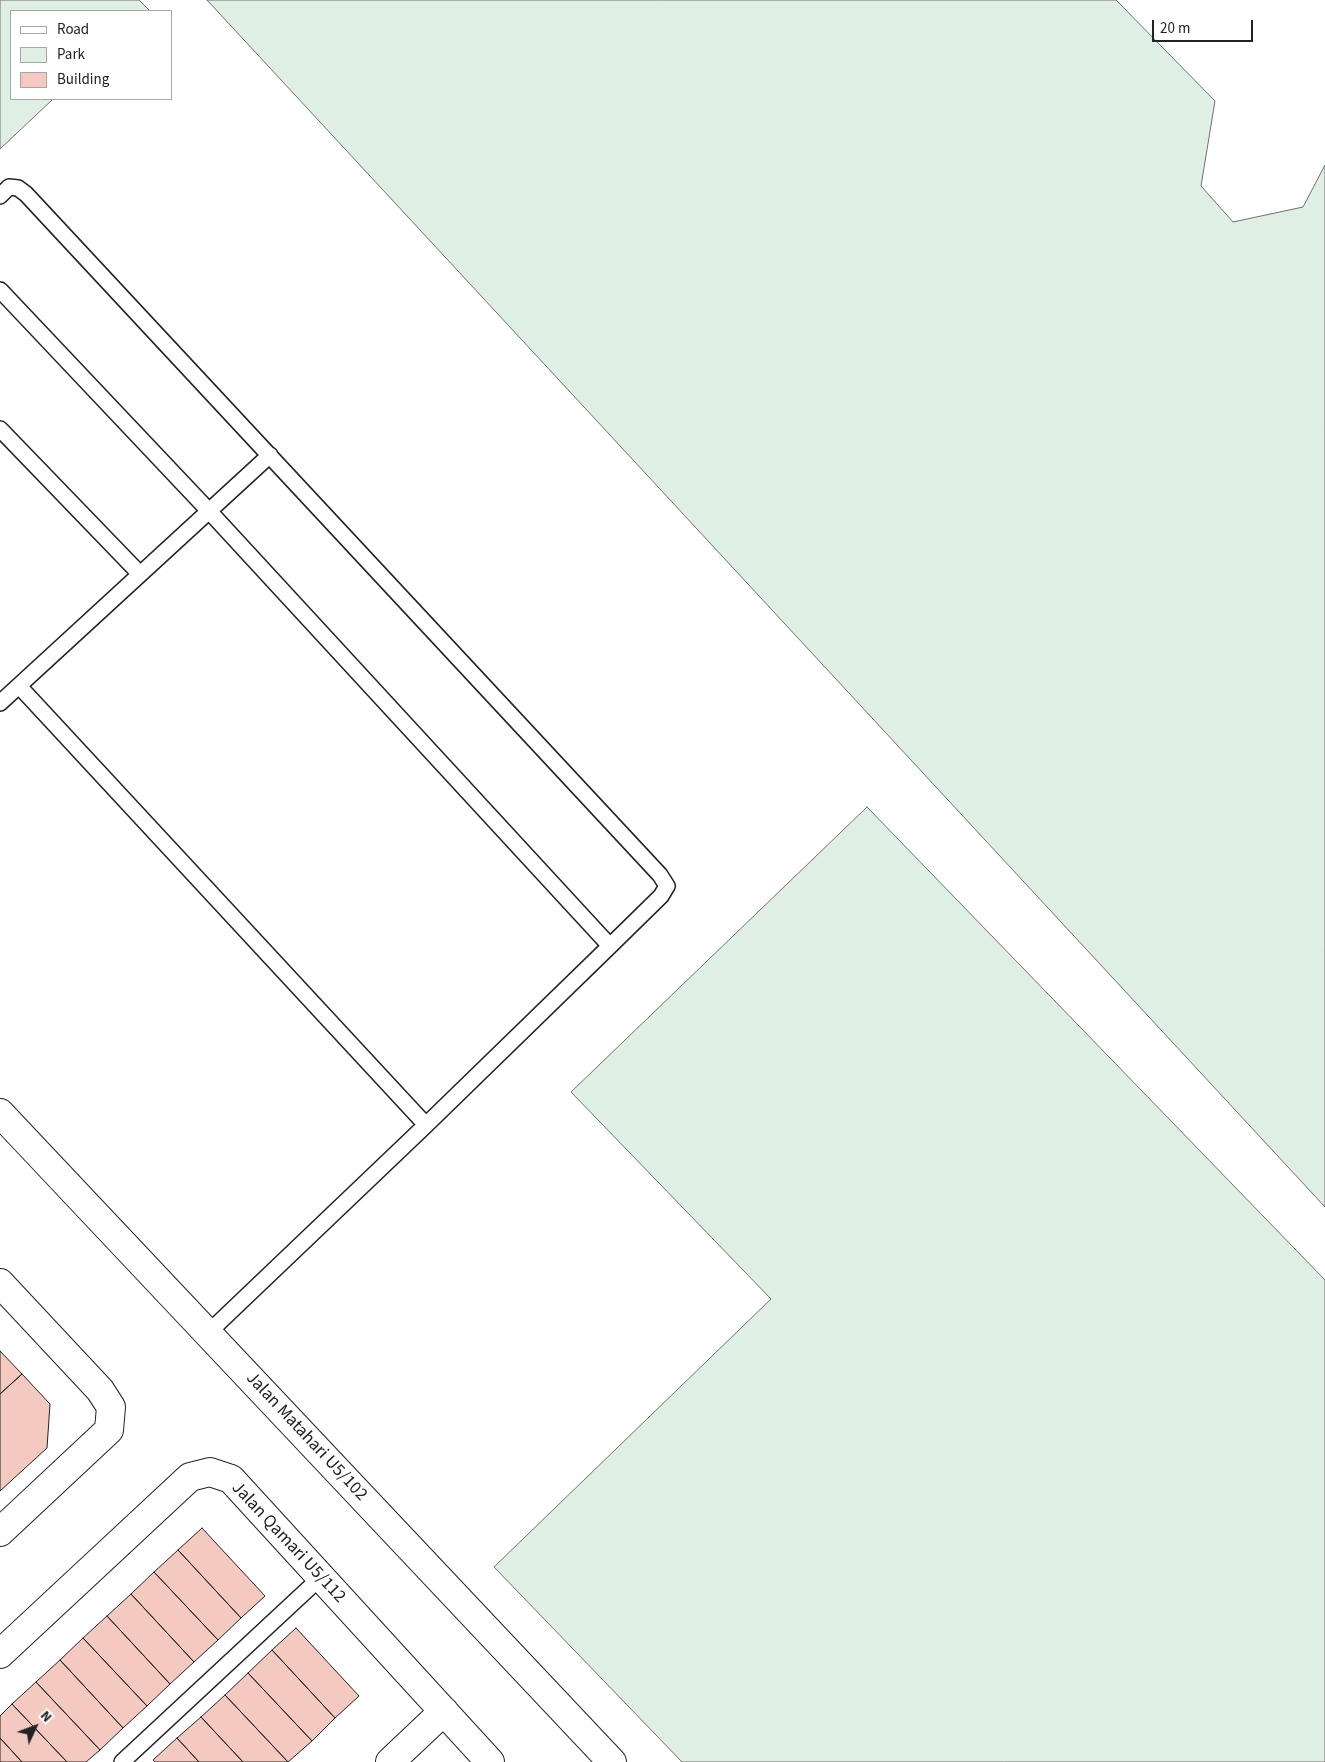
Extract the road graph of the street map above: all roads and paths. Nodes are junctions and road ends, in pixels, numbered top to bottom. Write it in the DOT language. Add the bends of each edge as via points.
graph roads {
  1 [pos="0,196"];
  2 [pos="0,290"];
  3 [pos="0,429"];
  4 [pos="270,454"];
  5 [pos="209,511"];
  6 [pos="140,574"];
  7 [pos="18,686"];
  8 [pos="0,703"];
  9 [pos="610,946"];
  10 [pos="0,1113"];
  11 [pos="426,1125"];
  12 [pos="0,1283"];
  13 [pos="208,1333"];
  14 [pos="0,1532"];
  15 [pos="320,1577"];
  16 [pos="0,1654"];
  17 [pos="444,1712"];
  18 [pos="122,1762"];
  19 [pos="390,1762"];
  20 [pos="490,1762"];
  21 [pos="612,1762"];
  1 -- 4 [label="lane" via="9,187 18,188 26,194"];
  2 -- 5 [label="lane"];
  3 -- 6 [label="lane"];
  4 -- 5 [label="lane"];
  4 -- 9 [label="lane" via="660,875 667,886 661,896"];
  5 -- 6 [label="lane"];
  5 -- 9 [label="lane"];
  6 -- 7 [label="lane"];
  7 -- 8 [label="lane"];
  7 -- 11 [label="lane"];
  9 -- 11 [label="lane"];
  10 -- 13 [label="street, Jalan Matahari U5/102"];
  11 -- 13 [label="lane"];
  12 -- 14 [label="street" via="100,1390 111,1407 110,1430"];
  13 -- 21 [label="street, Jalan Matahari U5/102"];
  15 -- 16 [label="street, Jalan Qamari U5/112" via="231,1479 210,1472 190,1477"];
  15 -- 17 [label="street, Jalan Qamari U5/112"];
  15 -- 18 [label="lane"];
  17 -- 19 [label="street"];
  17 -- 20 [label="street, Jalan Qamari U5/112"];
}
